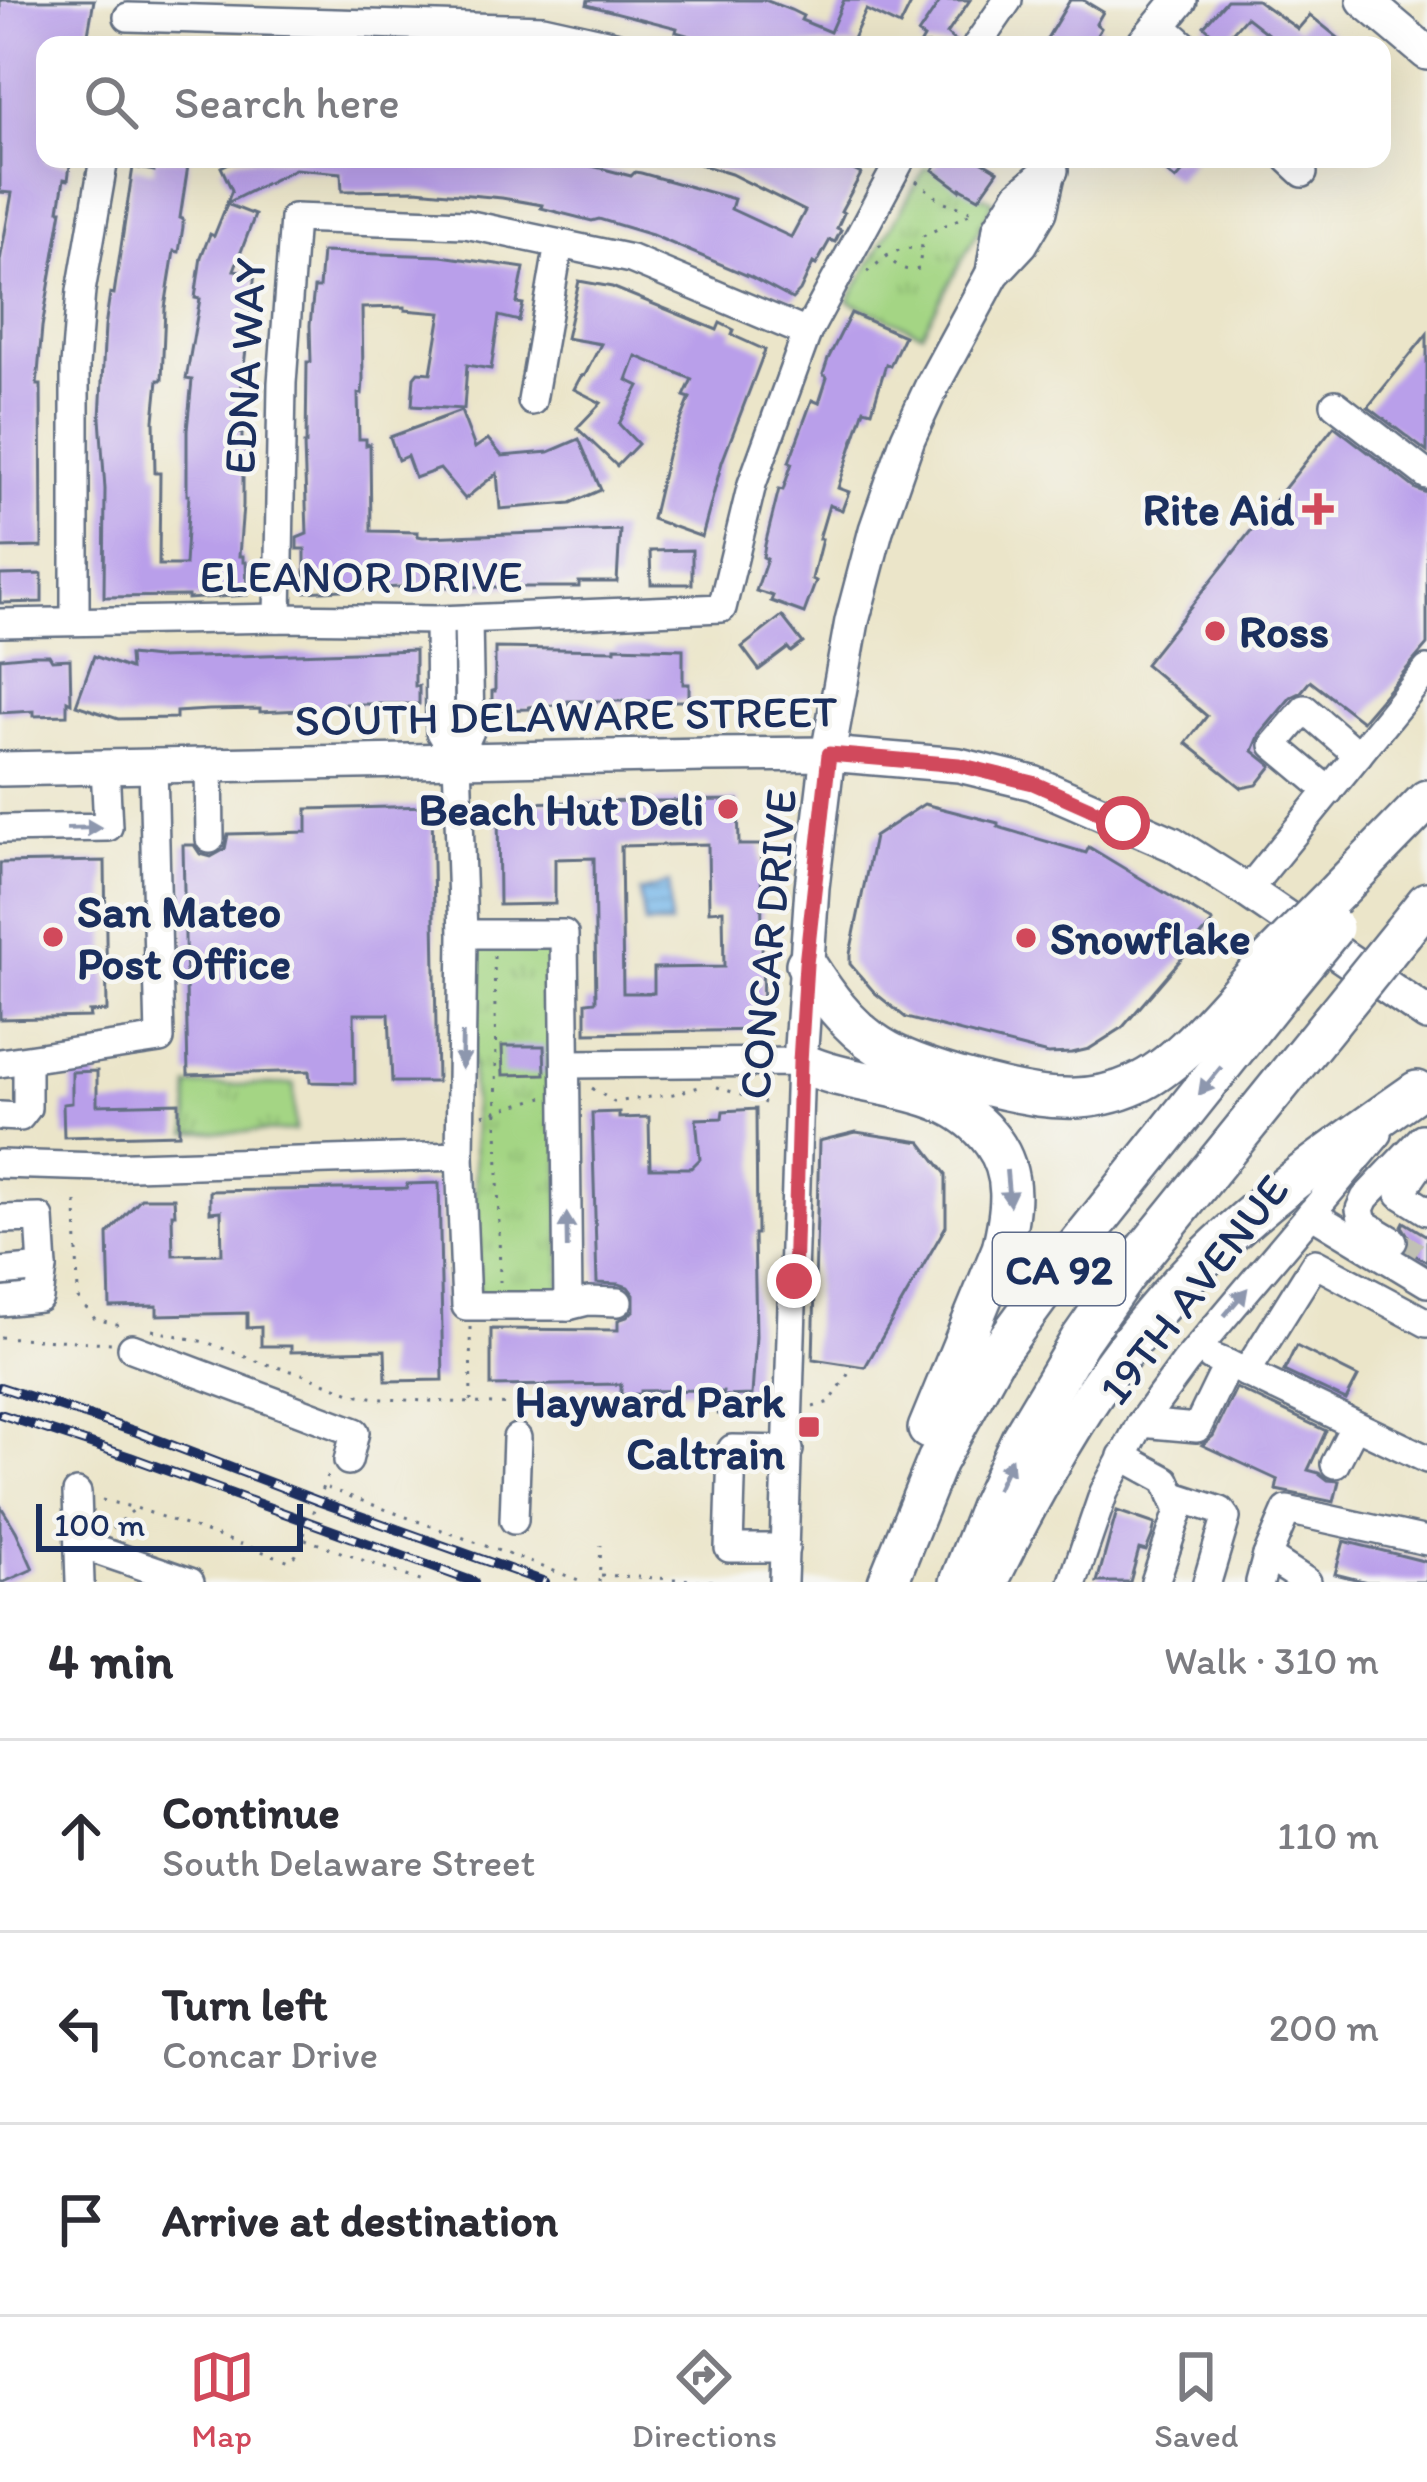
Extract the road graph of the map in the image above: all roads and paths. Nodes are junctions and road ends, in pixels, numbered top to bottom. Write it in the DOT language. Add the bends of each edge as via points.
graph roads {
  1 [pos="1008,0"];
  2 [pos="1364,0"];
  3 [pos="127,21"];
  4 [pos="574,36"];
  5 [pos="983,36"];
  6 [pos="1426,50"];
  7 [pos="102,168"];
  8 [pos="893,168"];
  9 [pos="905,168"];
  10 [pos="1053,168"];
  11 [pos="974,212"];
  12 [pos="985,219"];
  13 [pos="866,227"];
  14 [pos="559,244"];
  15 [pos="922,250"];
  16 [pos="890,258"];
  17 [pos="838,277"];
  18 [pos="807,333"];
  19 [pos="532,401"];
  20 [pos="1335,404"];
  21 [pos="1427,475"];
  22 [pos="278,618"];
  23 [pos="454,620"];
  24 [pos="75,621"];
  25 [pos="0,623"];
  26 [pos="1427,670"];
  27 [pos="829,754"];
  28 [pos="1358,754"];
  29 [pos="458,760"];
  30 [pos="209,765"];
  31 [pos="153,766"];
  32 [pos="105,767"];
  33 [pos="0,769"];
  34 [pos="1329,791"];
  35 [pos="1427,800"];
  36 [pos="1427,812"];
  37 [pos="0,830"];
  38 [pos="210,839"];
  39 [pos="1247,891"];
  40 [pos="1348,895"];
  41 [pos="1415,917"];
  42 [pos="463,934"];
  43 [pos="494,948"];
  44 [pos="806,964"];
  45 [pos="1270,981"];
  46 [pos="1427,1014"];
  47 [pos="14,1062"];
  48 [pos="800,1062"];
  49 [pos="566,1064"];
  50 [pos="954,1075"];
  51 [pos="590,1087"];
  52 [pos="553,1094"];
  53 [pos="1409,1097"];
  54 [pos="765,1103"];
  55 [pos="496,1111"];
  56 [pos="0,1116"];
  57 [pos="476,1118"];
  58 [pos="460,1156"];
  59 [pos="1424,1159"];
  60 [pos="0,1164"];
  61 [pos="76,1202"];
  62 [pos="1427,1210"];
  63 [pos="1311,1213"];
  64 [pos="0,1219"];
  65 [pos="1393,1241"];
  66 [pos="43,1268"];
  67 [pos="0,1273"];
  68 [pos="1427,1283"];
  69 [pos="500,1285"];
  70 [pos="0,1302"];
  71 [pos="618,1302"];
  72 [pos="469,1306"];
  73 [pos="568,1306"];
  74 [pos="1427,1322"];
  75 [pos="0,1337"];
  76 [pos="132,1348"];
  77 [pos="1196,1350"];
  78 [pos="854,1365"];
  79 [pos="1237,1368"];
  80 [pos="471,1403"];
  81 [pos="806,1406"];
  82 [pos="763,1416"];
  83 [pos="1141,1424"];
  84 [pos="1355,1425"];
  85 [pos="517,1438"];
  86 [pos="789,1450"];
  87 [pos="1122,1456"];
  88 [pos="1427,1460"];
  89 [pos="1336,1464"];
  90 [pos="339,1466"];
  91 [pos="323,1487"];
  92 [pos="77,1493"];
  93 [pos="1172,1495"];
  94 [pos="136,1508"];
  95 [pos="514,1520"];
  96 [pos="303,1538"];
  97 [pos="91,1539"];
  98 [pos="1427,1540"];
  99 [pos="602,1545"];
  100 [pos="785,1548"];
  101 [pos="1263,1569"];
  102 [pos="600,1579"];
  103 [pos="664,1580"];
  104 [pos="80,1582"];
  105 [pos="190,1582"];
  106 [pos="424,1582"];
  107 [pos="584,1582"];
  108 [pos="729,1582"];
  109 [pos="783,1582"];
  110 [pos="876,1582"];
  111 [pos="889,1582"];
  112 [pos="960,1582"];
  113 [pos="988,1582"];
  114 [pos="1073,1582"];
  115 [pos="1155,1582"];
  116 [pos="1207,1582"];
  117 [pos="1307,1582"];
  1 -- 5 [label="street"];
  2 -- 6 [label="main road"];
  3 -- 4 [label="street"];
  7 -- 24 [label="street" via="75,365"];
  8 -- 13 [label="street"];
  9 -- 11 [label="path" via="942,201"];
  10 -- 27 [label="main road, CONCAR DRIVE" via="1040,211 993,273 886,494 852,621"];
  11 -- 12 [label="path"];
  11 -- 15 [label="path" via="923,236"];
  13 -- 16 [label="path"];
  13 -- 17 [label="street"];
  14 -- 18 [label="street, EDNA WAY" via="631,259"];
  14 -- 19 [label="street"];
  14 -- 22 [label="street, EDNA WAY" via="466,224 294,218"];
  15 -- 16 [label="path" via="907,246"];
  15 -- 16 [label="path" via="919,269 909,272"];
  16 -- 17 [label="path" via="852,284"];
  17 -- 18 [label="street"];
  18 -- 23 [label="street, ELEANOR DRIVE" via="752,484 722,608"];
  20 -- 21 [label="street"];
  22 -- 23 [label="street, ELEANOR DRIVE"];
  22 -- 24 [label="street, ELEANOR DRIVE"];
  23 -- 29 [label="street" via="440,732"];
  24 -- 25 [label="street, ELEANOR DRIVE"];
  26 -- 28 [label="street"];
  27 -- 29 [label="main road, SOUTH DELAWARE STREET"];
  27 -- 39 [label="main road, SOUTH DELAWARE STREET" via="959,765 1033,783 1173,844"];
  27 -- 44 [label="main road, CONCAR DRIVE"];
  28 -- 34 [label="street"];
  28 -- 34 [label="street" via="1305,709 1274,745"];
  29 -- 30 [label="main road, SOUTH DELAWARE STREET"];
  29 -- 42 [label="street" via="449,866"];
  30 -- 31 [label="main road, SOUTH DELAWARE STREET"];
  30 -- 38 [label="street"];
  31 -- 32 [label="main road, SOUTH DELAWARE STREET"];
  31 -- 47 [label="street" via="160,1039"];
  32 -- 33 [label="main road, SOUTH DELAWARE STREET"];
  37 -- 32 [label="street, one-way" via="108,827"];
  34 -- 39 [label="street"];
  35 -- 40 [label="highway"];
  36 -- 40 [label="highway"];
  39 -- 46 [label="main road, SOUTH DELAWARE STREET"];
  40 -- 45 [label="highway, bridge"];
  112 -- 41 [label="highway, CA 92, one-way, bridge" via="1021,1439 1080,1340"];
  42 -- 49 [label="street" via="564,934"];
  42 -- 58 [label="street, one-way"];
  43 -- 55 [label="path"];
  44 -- 48 [label="main road, CONCAR DRIVE"];
  44 -- 50 [label="highway" via="877,1045"];
  45 -- 50 [label="highway" via="1160,1070 1112,1092 1060,1098"];
  45 -- 111 [label="highway, CA 92, one-way" via="994,1358 937,1461"];
  47 -- 56 [label="street" via="27,1108 20,1117"];
  48 -- 49 [label="street"];
  48 -- 50 [label="highway" via="831,1058"];
  48 -- 86 [label="street, CONCAR DRIVE"];
  48 -- 110 [label="highway, one-way" via="963,1110 998,1148 1011,1194 1002,1249"];
  73 -- 49 [label="street, one-way"];
  51 -- 54 [label="path" via="614,1102 712,1084"];
  52 -- 55 [label="path"];
  53 -- 59 [label="street"];
  53 -- 63 [label="street, 19TH AVENUE"];
  53 -- 113 [label="highway" via="1252,1214 1155,1311 1076,1420"];
  55 -- 57 [label="path"];
  55 -- 69 [label="path"];
  58 -- 60 [label="street"];
  58 -- 72 [label="street"];
  59 -- 62 [label="street" via="1400,1194"];
  59 -- 65 [label="street" via="1365,1198 1360,1210 1364,1223"];
  61 -- 80 [label="path" via="76,1288 95,1319 209,1343 353,1394"];
  63 -- 68 [label="street"];
  77 -- 63 [label="street, 19TH AVENUE, one-way"];
  64 -- 66 [label="street" via="40,1218"];
  66 -- 67 [label="street"];
  66 -- 70 [label="street" via="38,1298"];
  71 -- 73 [label="street"];
  72 -- 73 [label="street"];
  72 -- 80 [label="path"];
  74 -- 79 [label="street" via="1315,1263"];
  75 -- 76 [label="path"];
  76 -- 90 [label="street" via="355,1432"];
  77 -- 79 [label="street"];
  77 -- 83 [label="street, 19TH AVENUE"];
  78 -- 81 [label="path" via="830,1402"];
  79 -- 83 [label="street" via="1197,1428"];
  79 -- 84 [label="street"];
  80 -- 82 [label="path"];
  83 -- 87 [label="street, 19TH AVENUE"];
  84 -- 88 [label="street"];
  84 -- 89 [label="street"];
  85 -- 95 [label="street"];
  86 -- 100 [label="street, CONCAR DRIVE"];
  86 -- 100 [label="street" via="732,1449 729,1548"];
  87 -- 93 [label="street" via="1166,1480"];
  87 -- 114 [label="street, 19TH AVENUE"];
  90 -- 91 [label="path"];
  91 -- 96 [label="path"];
  91 -- 107 [label="path"];
  92 -- 94 [label="path"];
  92 -- 97 [label="street"];
  93 -- 115 [label="street" via="1179,1511"];
  93 -- 116 [label="street" via="1226,1518"];
  94 -- 96 [label="path" via="290,1561"];
  94 -- 97 [label="path"];
  96 -- 106 [label="path"];
  97 -- 104 [label="street"];
  97 -- 105 [label="street"];
  98 -- 101 [label="street" via="1287,1510"];
  99 -- 102 [label="path"];
  100 -- 109 [label="street, CONCAR DRIVE"];
  101 -- 117 [label="street"];
  102 -- 103 [label="path"];
  103 -- 108 [label="path"];
}
